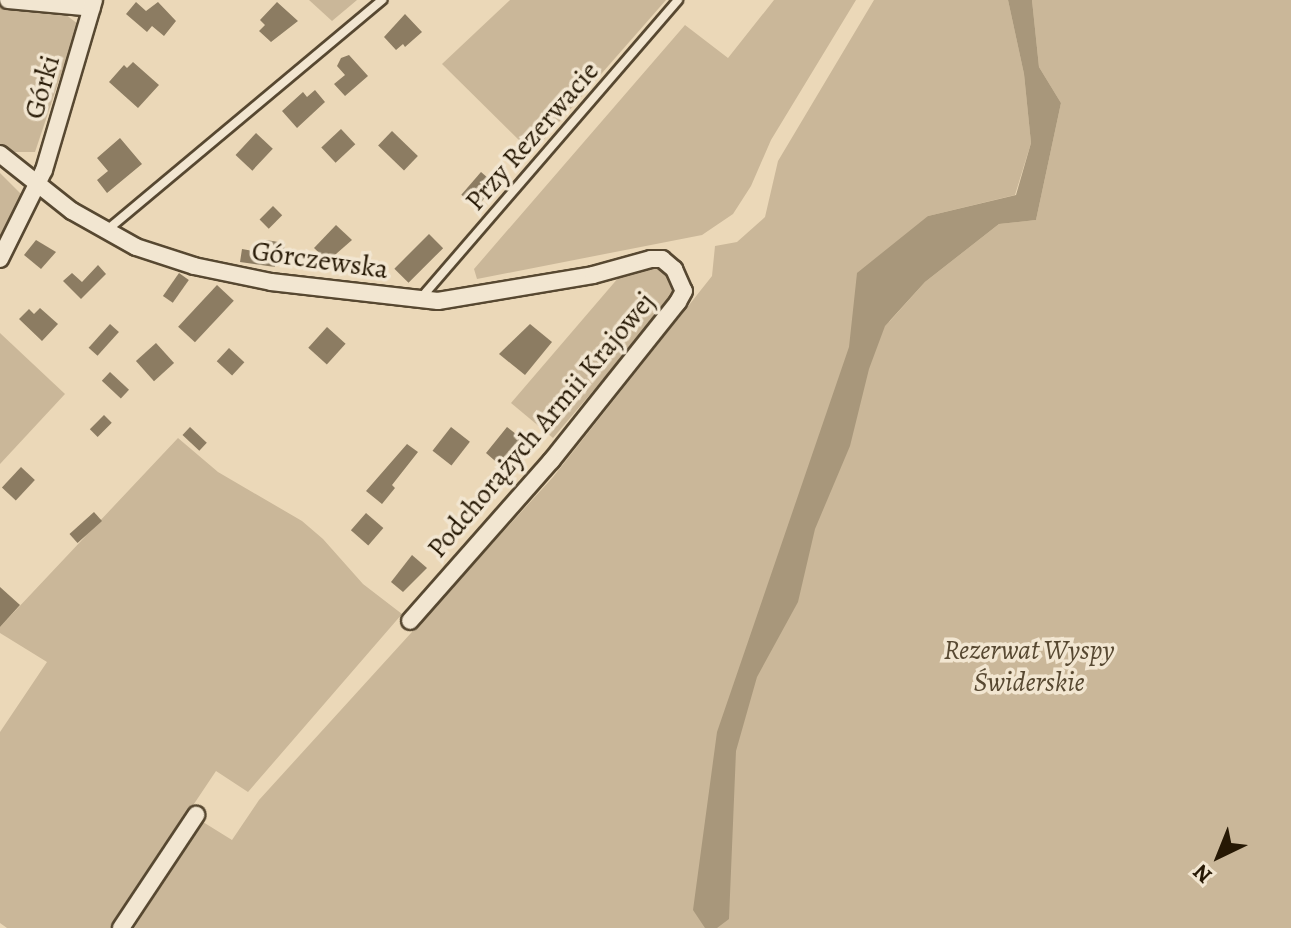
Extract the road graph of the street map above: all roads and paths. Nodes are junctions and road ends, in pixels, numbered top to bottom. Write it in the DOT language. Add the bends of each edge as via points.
graph roads {
  1 [pos="8,0"];
  2 [pos="382,0"];
  3 [pos="678,0"];
  4 [pos="93,4"];
  5 [pos="0,154"];
  6 [pos="36,186"];
  7 [pos="105,232"];
  8 [pos="0,259"];
  9 [pos="662,259"];
  10 [pos="419,300"];
  11 [pos="410,621"];
  12 [pos="196,815"];
  13 [pos="121,928"];
  1 -- 4 [label="street"];
  2 -- 7 [label="lane"];
  3 -- 10 [label="lane, Przy Rezerwacie"];
  4 -- 6 [label="street, Górki"];
  5 -- 6 [label="street, Górczewska"];
  6 -- 7 [label="street, Górczewska"];
  6 -- 8 [label="street, Górki"];
  7 -- 10 [label="street, Górczewska" via="194,266 271,282"];
  9 -- 10 [label="street, Górczewska" via="469,296"];
  9 -- 11 [label="street, Podchorążych Armii Krajowej" via="681,278 684,291 678,302 551,461"];
  12 -- 13 [label="street"];
}
